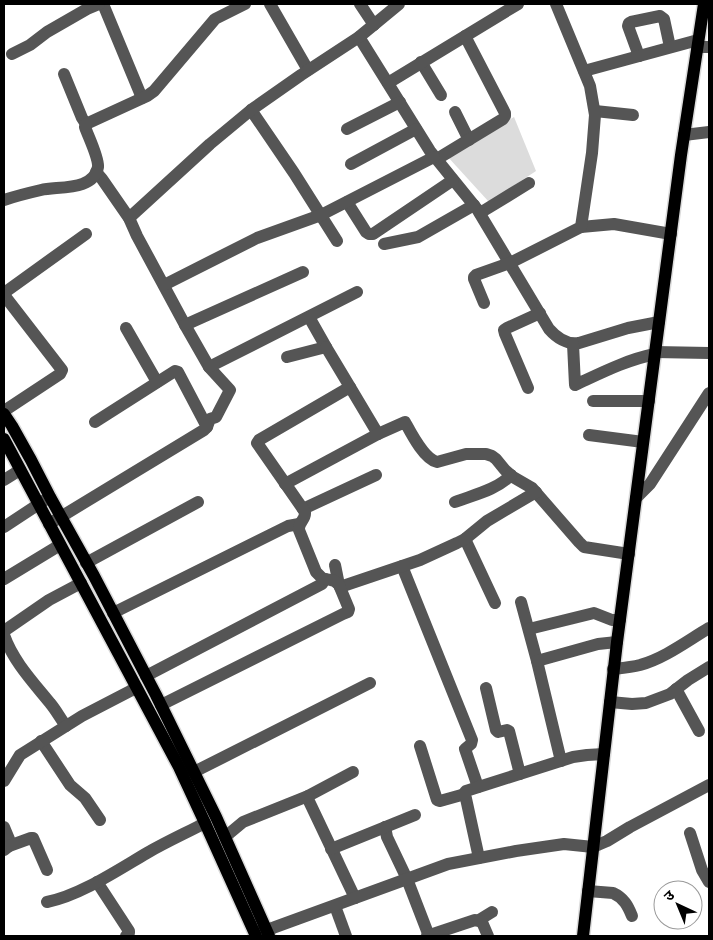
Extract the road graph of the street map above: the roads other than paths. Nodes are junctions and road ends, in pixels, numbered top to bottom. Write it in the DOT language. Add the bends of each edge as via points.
graph roads {
  1 [pos="101,4"];
  2 [pos="244,4"];
  3 [pos="270,4"];
  4 [pos="360,4"];
  5 [pos="399,4"];
  6 [pos="518,4"];
  7 [pos="556,4"];
  8 [pos="704,4"];
  9 [pos="374,25"];
  10 [pos="466,36"];
  11 [pos="360,37"];
  12 [pos="701,45"];
  13 [pos="670,47"];
  14 [pos="12,54"];
  15 [pos="639,56"];
  16 [pos="421,62"];
  17 [pos="308,70"];
  18 [pos="584,71"];
  19 [pos="64,74"];
  20 [pos="388,83"];
  21 [pos="441,96"];
  22 [pos="142,98"];
  23 [pos="400,102"];
  24 [pos="251,110"];
  25 [pos="595,111"];
  26 [pos="455,112"];
  27 [pos="633,115"];
  28 [pos="86,124"];
  29 [pos="348,129"];
  30 [pos="416,129"];
  31 [pos="709,132"];
  32 [pos="684,135"];
  33 [pos="469,140"];
  34 [pos="436,158"];
  35 [pos="351,164"];
  36 [pos="96,172"];
  37 [pos="453,180"];
  38 [pos="529,183"];
  39 [pos="4,200"];
  40 [pos="347,202"];
  41 [pos="477,209"];
  42 [pos="321,215"];
  43 [pos="129,218"];
  44 [pos="581,227"];
  45 [pos="86,234"];
  46 [pos="671,234"];
  47 [pos="337,241"];
  48 [pos="384,244"];
  49 [pos="510,262"];
  50 [pos="303,272"];
  51 [pos="164,285"];
  52 [pos="358,292"];
  53 [pos="4,294"];
  54 [pos="484,303"];
  55 [pos="540,313"];
  56 [pos="310,317"];
  57 [pos="659,322"];
  58 [pos="185,325"];
  59 [pos="126,328"];
  60 [pos="573,344"];
  61 [pos="326,348"];
  62 [pos="655,353"];
  63 [pos="708,353"];
  64 [pos="287,357"];
  65 [pos="209,367"];
  66 [pos="157,382"];
  67 [pos="350,387"];
  68 [pos="528,388"];
  69 [pos="709,393"];
  70 [pos="593,401"];
  71 [pos="649,401"];
  72 [pos="4,412"];
  73 [pos="95,422"];
  74 [pos="207,427"];
  75 [pos="378,434"];
  76 [pos="589,435"];
  77 [pos="4,439"];
  78 [pos="643,442"];
  79 [pos="20,470"];
  80 [pos="376,475"];
  81 [pos="511,475"];
  82 [pos="4,480"];
  83 [pos="285,484"];
  84 [pos="536,492"];
  85 [pos="636,498"];
  86 [pos="44,500"];
  87 [pos="198,502"];
  88 [pos="455,502"];
  89 [pos="303,508"];
  90 [pos="61,517"];
  91 [pos="49,524"];
  92 [pos="299,524"];
  93 [pos="4,527"];
  94 [pos="466,539"];
  95 [pos="60,546"];
  96 [pos="628,554"];
  97 [pos="86,562"];
  98 [pos="335,565"];
  99 [pos="402,566"];
  100 [pos="4,578"];
  101 [pos="325,580"];
  102 [pos="81,583"];
  103 [pos="340,586"];
  104 [pos="522,602"];
  105 [pos="496,603"];
  106 [pos="113,613"];
  107 [pos="620,620"];
  108 [pos="709,628"];
  109 [pos="529,629"];
  110 [pos="4,631"];
  111 [pos="4,635"];
  112 [pos="617,642"];
  113 [pos="537,661"];
  114 [pos="709,667"];
  115 [pos="614,669"];
  116 [pos="146,676"];
  117 [pos="370,683"];
  118 [pos="136,688"];
  119 [pos="486,688"];
  120 [pos="676,689"];
  121 [pos="610,702"];
  122 [pos="161,705"];
  123 [pos="66,726"];
  124 [pos="699,732"];
  125 [pos="41,741"];
  126 [pos="420,746"];
  127 [pos="604,754"];
  128 [pos="560,761"];
  129 [pos="194,772"];
  130 [pos="353,772"];
  131 [pos="520,774"];
  132 [pos="4,781"];
  133 [pos="709,786"];
  134 [pos="478,787"];
  135 [pos="465,794"];
  136 [pos="308,796"];
  137 [pos="415,815"];
  138 [pos="100,820"];
  139 [pos="205,823"];
  140 [pos="4,827"];
  141 [pos="385,828"];
  142 [pos="690,833"];
  143 [pos="225,838"];
  144 [pos="593,846"];
  145 [pos="6,848"];
  146 [pos="332,849"];
  147 [pos="480,858"];
  148 [pos="46,870"];
  149 [pos="407,879"];
  150 [pos="97,882"];
  151 [pos="709,882"];
  152 [pos="588,891"];
  153 [pos="355,898"];
  154 [pos="47,902"];
  155 [pos="335,906"];
  156 [pos="492,912"];
  157 [pos="632,916"];
  158 [pos="479,920"];
  159 [pos="262,934"];
  160 [pos="126,936"];
  161 [pos="346,936"];
  162 [pos="428,936"];
  163 [pos="488,936"];
  164 [pos="583,936"];
  1 -- 14 [label="street"];
  1 -- 22 [label="street"];
  2 -- 22 [label="street" via="215,19 154,91"];
  3 -- 17 [label="street"];
  4 -- 9 [label="street"];
  5 -- 9 [label="street"];
  6 -- 10 [label="street"];
  7 -- 18 [label="street"];
  8 -- 12 [label="main road"];
  9 -- 11 [label="street"];
  10 -- 16 [label="street"];
  10 -- 33 [label="street" via="505,113 503,119"];
  11 -- 17 [label="street"];
  11 -- 20 [label="street"];
  12 -- 13 [label="street"];
  12 -- 32 [label="main road"];
  13 -- 15 [label="street"];
  13 -- 15 [label="street" via="662,17 631,22 628,26"];
  15 -- 18 [label="street"];
  16 -- 20 [label="street"];
  16 -- 21 [label="street"];
  17 -- 24 [label="street"];
  18 -- 25 [label="street"];
  19 -- 28 [label="street"];
  20 -- 23 [label="street"];
  22 -- 28 [label="street"];
  23 -- 29 [label="street"];
  23 -- 30 [label="street"];
  24 -- 42 [label="street"];
  24 -- 43 [label="street"];
  25 -- 27 [label="street"];
  25 -- 44 [label="street"];
  26 -- 33 [label="street"];
  28 -- 36 [label="street" via="98,161"];
  30 -- 34 [label="street"];
  30 -- 35 [label="street"];
  31 -- 32 [label="street"];
  32 -- 46 [label="main road"];
  33 -- 34 [label="street"];
  34 -- 37 [label="street"];
  34 -- 40 [label="street"];
  36 -- 39 [label="street" via="83,184 44,189"];
  36 -- 43 [label="street"];
  37 -- 40 [label="street" via="372,234 366,232"];
  37 -- 41 [label="street"];
  38 -- 41 [label="street"];
  40 -- 42 [label="street"];
  41 -- 48 [label="street" via="418,237"];
  41 -- 49 [label="street"];
  42 -- 47 [label="street"];
  42 -- 51 [label="street" via="257,238"];
  43 -- 51 [label="street"];
  44 -- 46 [label="street" via="614,224"];
  44 -- 49 [label="street"];
  45 -- 53 [label="street"];
  46 -- 57 [label="main road"];
  49 -- 54 [label="street" via="474,277"];
  49 -- 55 [label="street"];
  50 -- 58 [label="street"];
  51 -- 58 [label="street"];
  52 -- 56 [label="street"];
  53 -- 72 [label="street" via="62,370"];
  55 -- 60 [label="street" via="553,333"];
  55 -- 68 [label="street" via="504,330"];
  56 -- 61 [label="street"];
  56 -- 65 [label="street"];
  57 -- 60 [label="street"];
  57 -- 62 [label="main road"];
  58 -- 65 [label="street"];
  59 -- 66 [label="street"];
  60 -- 62 [label="street" via="575,385 615,366"];
  61 -- 64 [label="street"];
  61 -- 67 [label="street"];
  62 -- 63 [label="street"];
  62 -- 71 [label="main road"];
  65 -- 74 [label="street" via="230,390"];
  66 -- 73 [label="street"];
  66 -- 74 [label="street" via="177,371"];
  67 -- 75 [label="street"];
  67 -- 83 [label="street" via="257,442"];
  69 -- 85 [label="street" via="650,484"];
  70 -- 71 [label="street"];
  71 -- 78 [label="main road"];
  72 -- 86 [label="main road" via="31,460"];
  74 -- 90 [label="street"];
  75 -- 81 [label="street" via="404,422 432,461 466,454 486,454 496,459"];
  75 -- 83 [label="street"];
  76 -- 78 [label="street"];
  77 -- 79 [label="main road"];
  78 -- 85 [label="main road"];
  79 -- 82 [label="street"];
  79 -- 86 [label="main road"];
  80 -- 89 [label="street"];
  81 -- 84 [label="street"];
  81 -- 88 [label="street" via="494,487"];
  83 -- 89 [label="street"];
  84 -- 94 [label="street" via="487,521"];
  84 -- 96 [label="street" via="584,547"];
  85 -- 96 [label="main road"];
  86 -- 90 [label="main road"];
  86 -- 91 [label="main road"];
  86 -- 93 [label="street"];
  87 -- 97 [label="street"];
  89 -- 92 [label="street" via="305,518"];
  90 -- 91 [label="street"];
  90 -- 97 [label="main road"];
  91 -- 95 [label="main road"];
  92 -- 101 [label="street" via="316,572"];
  92 -- 106 [label="street" via="288,526"];
  94 -- 99 [label="street"];
  94 -- 105 [label="street"];
  95 -- 100 [label="street"];
  95 -- 102 [label="main road"];
  96 -- 107 [label="main road"];
  97 -- 106 [label="main road"];
  98 -- 103 [label="street"];
  99 -- 103 [label="street"];
  99 -- 134 [label="street" via="472,740 466,752"];
  101 -- 103 [label="street" via="334,580"];
  101 -- 116 [label="street"];
  102 -- 110 [label="street" via="49,600"];
  102 -- 118 [label="main road"];
  103 -- 122 [label="street" via="350,609 348,612"];
  104 -- 109 [label="street"];
  106 -- 116 [label="main road"];
  107 -- 109 [label="street" via="594,613"];
  107 -- 112 [label="main road"];
  108 -- 115 [label="street" via="651,661"];
  109 -- 113 [label="street"];
  111 -- 123 [label="street" via="26,675"];
  112 -- 113 [label="street"];
  112 -- 115 [label="main road"];
  113 -- 128 [label="street"];
  114 -- 120 [label="street"];
  115 -- 121 [label="main road"];
  116 -- 122 [label="main road"];
  117 -- 129 [label="street"];
  118 -- 123 [label="street"];
  118 -- 139 [label="main road"];
  119 -- 131 [label="street" via="496,730 508,730"];
  120 -- 121 [label="street" via="646,703"];
  120 -- 124 [label="street"];
  121 -- 127 [label="main road"];
  122 -- 129 [label="main road"];
  123 -- 125 [label="street"];
  125 -- 132 [label="street" via="20,756"];
  125 -- 138 [label="street" via="70,785 85,798"];
  126 -- 135 [label="street" via="437,800"];
  127 -- 128 [label="street"];
  127 -- 144 [label="main road"];
  128 -- 131 [label="street"];
  129 -- 143 [label="main road"];
  130 -- 136 [label="street"];
  131 -- 134 [label="street"];
  133 -- 144 [label="street"];
  134 -- 135 [label="street" via="466,790"];
  135 -- 147 [label="street"];
  136 -- 143 [label="street" via="243,822"];
  136 -- 146 [label="street"];
  137 -- 141 [label="street"];
  139 -- 150 [label="street"];
  139 -- 159 [label="main road"];
  140 -- 145 [label="street" via="8,839"];
  141 -- 146 [label="street"];
  141 -- 149 [label="street"];
  142 -- 151 [label="street"];
  143 -- 159 [label="main road"];
  144 -- 147 [label="street" via="564,844"];
  144 -- 152 [label="main road"];
  145 -- 148 [label="street" via="33,838"];
  146 -- 153 [label="street"];
  147 -- 149 [label="street" via="448,864"];
  149 -- 153 [label="street"];
  149 -- 162 [label="street"];
  150 -- 154 [label="street"];
  150 -- 160 [label="street" via="129,931"];
  152 -- 157 [label="street" via="617,895 627,904"];
  152 -- 164 [label="main road"];
  153 -- 155 [label="street"];
  155 -- 159 [label="street"];
  155 -- 161 [label="street"];
  156 -- 158 [label="street"];
  158 -- 162 [label="street"];
  158 -- 163 [label="street"];
}
